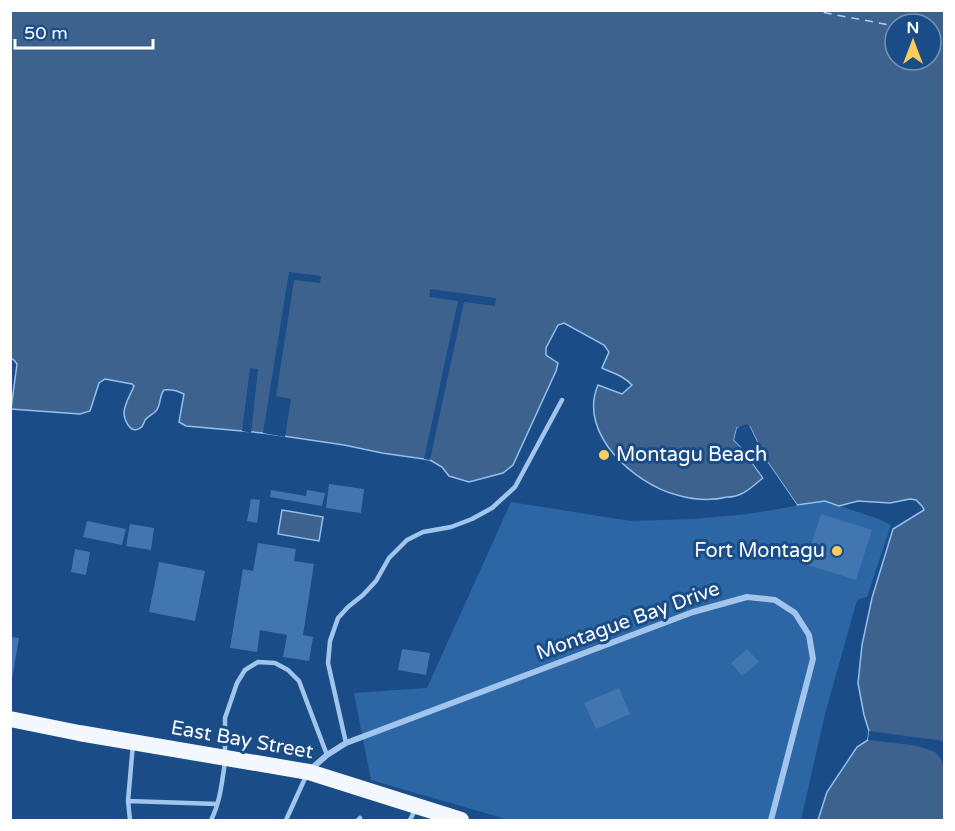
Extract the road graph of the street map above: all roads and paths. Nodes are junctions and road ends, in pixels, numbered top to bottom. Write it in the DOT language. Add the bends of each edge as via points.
graph roads {
  1 [pos="562,400"];
  2 [pos="10,719"];
  3 [pos="133,742"];
  4 [pos="346,743"];
  5 [pos="327,755"];
  6 [pos="225,757"];
  7 [pos="309,772"];
  8 [pos="128,801"];
  9 [pos="217,804"];
  10 [pos="414,813"];
  11 [pos="130,820"];
  12 [pos="211,820"];
  13 [pos="286,820"];
  14 [pos="460,820"];
  15 [pos="771,820"];
  1 -- 4 [label="lane" via="515,487 492,508 472,519 407,540 389,558 376,581 338,618 328,663"];
  2 -- 3 [label="highway, East Bay Street"];
  3 -- 6 [label="highway, East Bay Street"];
  3 -- 8 [label="lane"];
  4 -- 5 [label="street, Montague Bay Drive"];
  4 -- 15 [label="street, Montague Bay Drive" via="693,612 747,597 775,600 795,613 809,635 813,659"];
  5 -- 6 [label="lane" via="299,681 274,663 258,662 244,670 237,683 225,718"];
  5 -- 7 [label="street, Montague Bay Drive"];
  6 -- 7 [label="highway, East Bay Street"];
  6 -- 9 [label="lane"];
  7 -- 10 [label="highway, East Bay Street"];
  7 -- 13 [label="lane"];
  8 -- 9 [label="lane"];
  8 -- 11 [label="lane"];
  9 -- 12 [label="lane"];
  10 -- 14 [label="highway, East Bay Street"];
}
